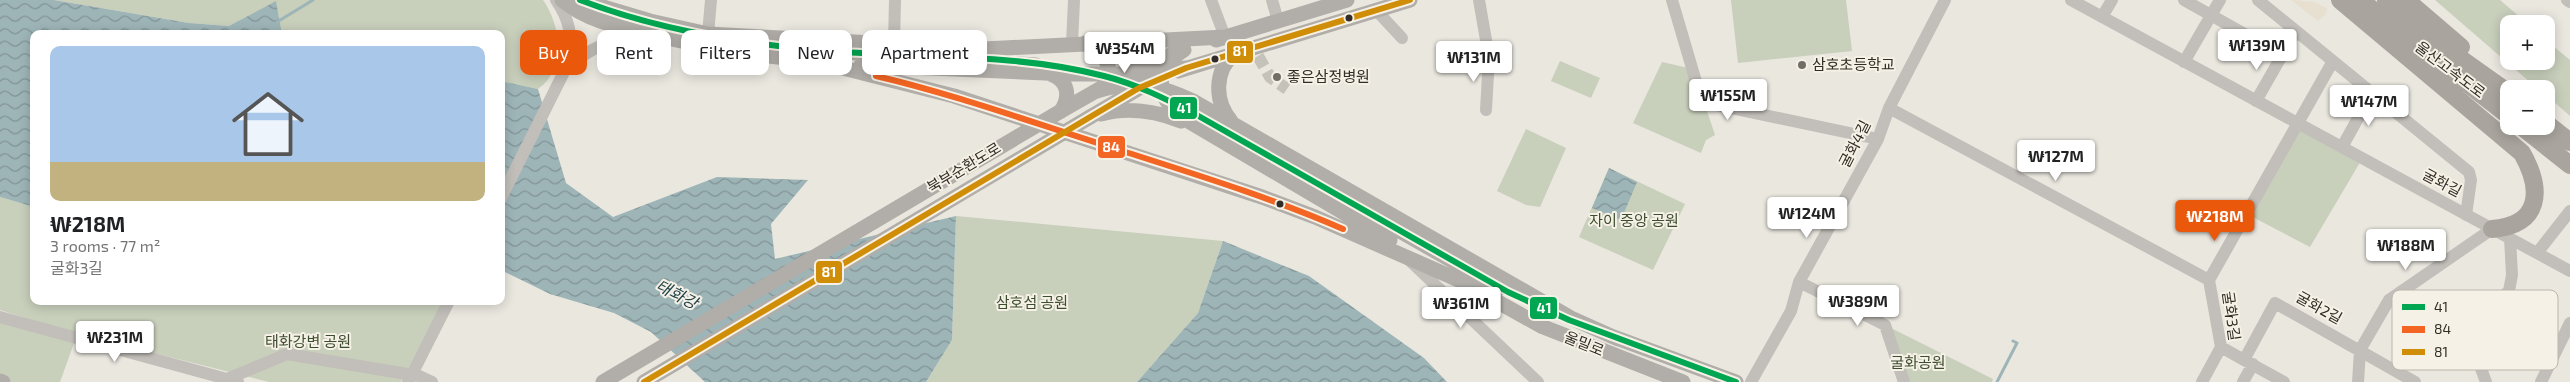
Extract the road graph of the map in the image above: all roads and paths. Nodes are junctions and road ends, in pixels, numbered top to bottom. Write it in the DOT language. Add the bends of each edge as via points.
graph roads {
  1 [pos="556,0"];
  2 [pos="562,0"];
  3 [pos="711,0"];
  4 [pos="895,0"];
  5 [pos="1074,0"];
  6 [pos="1211,0"];
  7 [pos="1272,0"];
  8 [pos="1345,0"];
  9 [pos="1410,0"];
  10 [pos="1479,0"];
  11 [pos="1672,0"];
  12 [pos="1945,0"];
  13 [pos="2071,0"];
  14 [pos="2112,0"];
  15 [pos="2184,0"];
  16 [pos="2220,0"];
  17 [pos="2258,0"];
  18 [pos="2340,0"];
  19 [pos="2360,0"];
  20 [pos="2386,0"];
  21 [pos="2406,0"];
  22 [pos="578,6"];
  23 [pos="1376,10"];
  24 [pos="2211,15"];
  25 [pos="2102,17"];
  26 [pos="1278,21"];
  27 [pos="2370,25"];
  28 [pos="570,30"];
  29 [pos="571,30"];
  30 [pos="633,30"];
  31 [pos="692,30"];
  32 [pos="708,30"];
  33 [pos="894,30"];
  34 [pos="2296,31"];
  35 [pos="769,37"];
  36 [pos="1225,37"];
  37 [pos="1402,38"];
  38 [pos="671,39"];
  39 [pos="862,41"];
  40 [pos="769,43"];
  41 [pos="1077,43"];
  42 [pos="987,49"];
  43 [pos="1184,50"];
  44 [pos="1235,53"];
  45 [pos="2282,55"];
  46 [pos="779,57"];
  47 [pos="2333,61"];
  48 [pos="2184,62"];
  49 [pos="852,63"];
  50 [pos="852,70"];
  51 [pos="1046,70"];
  52 [pos="1126,74"];
  53 [pos="564,75"];
  54 [pos="1158,80"];
  55 [pos="1111,81"];
  56 [pos="2500,84"];
  57 [pos="2500,86"];
  58 [pos="2372,93"];
  59 [pos="2256,101"];
  60 [pos="2491,101"];
  61 [pos="1889,108"];
  62 [pos="2500,108"];
  63 [pos="1486,110"];
  64 [pos="1061,111"];
  65 [pos="1090,117"];
  66 [pos="1187,123"];
  67 [pos="1234,124"];
  68 [pos="2298,124"];
  69 [pos="1215,126"];
  70 [pos="2555,130"];
  71 [pos="2532,135"];
  72 [pos="1878,139"];
  73 [pos="2570,142"];
  74 [pos="2342,147"];
  75 [pos="2570,165"];
  76 [pos="505,190"];
  77 [pos="2570,210"];
  78 [pos="2466,215"];
  79 [pos="2492,229"];
  80 [pos="2510,238"];
  81 [pos="2537,253"];
  82 [pos="1403,255"];
  83 [pos="2570,271"];
  84 [pos="2209,280"];
  85 [pos="1463,282"];
  86 [pos="1799,282"];
  87 [pos="2404,290"];
  88 [pos="2509,290"];
  89 [pos="2392,298"];
  90 [pos="447,305"];
  91 [pos="0,317"];
  92 [pos="2570,324"];
  93 [pos="1618,339"];
  94 [pos="2221,346"];
  95 [pos="2558,348"];
  96 [pos="2360,350"];
  97 [pos="2248,362"];
  98 [pos="2392,369"];
  99 [pos="2394,370"];
  100 [pos="2482,370"];
  101 [pos="2547,370"];
  102 [pos="232,381"];
  103 [pos="408,382"];
  104 [pos="432,382"];
  105 [pos="603,382"];
  106 [pos="644,382"];
  107 [pos="1538,382"];
  108 [pos="1683,382"];
  109 [pos="1736,382"];
  110 [pos="1751,382"];
  111 [pos="1904,382"];
  112 [pos="2202,382"];
  113 [pos="2243,382"];
  114 [pos="2284,382"];
  115 [pos="2358,382"];
  116 [pos="2415,382"];
  117 [pos="2486,382"];
  118 [pos="2541,382"];
  1 -- 28 [label="street" via="566,14"];
  2 -- 22 [label="main road"];
  3 -- 32 [label="street"];
  4 -- 33 [label="street"];
  5 -- 41 [label="street"];
  6 -- 36 [label="street"];
  7 -- 26 [label="street"];
  8 -- 26 [label="main road, 북부순환도로"];
  9 -- 23 [label="main road, 북부순환도로"];
  10 -- 63 [label="street" via="1489,57"];
  11 -- 72 [label="street" via="1702,102"];
  12 -- 61 [label="street, 굴화4길"];
  13 -- 25 [label="street, 굴화길"];
  14 -- 25 [label="street"];
  15 -- 24 [label="street"];
  16 -- 24 [label="street"];
  17 -- 34 [label="street"];
  18 -- 27 [label="highway"];
  19 -- 60 [label="highway, 울산고속도로"];
  20 -- 57 [label="highway, 울산고속도로" via="2430,37"];
  21 -- 56 [label="highway"];
  22 -- 29 [label="street"];
  22 -- 30 [label="main road" via="598,21"];
  22 -- 31 [label="main road" via="602,7"];
  23 -- 37 [label="street"];
  23 -- 44 [label="main road, 북부순환도로" via="1257,52"];
  24 -- 45 [label="street"];
  24 -- 48 [label="street"];
  25 -- 48 [label="street, 굴화길"];
  26 -- 36 [label="main road, 북부순환도로"];
  27 -- 60 [label="highway"];
  27 -- 79 [label="highway" via="2522,153 2533,173 2533,204 2521,222"];
  34 -- 45 [label="street"];
  34 -- 47 [label="street"];
  35 -- 39 [label="main road"];
  36 -- 41 [label="main road"];
  36 -- 43 [label="main road, 북부순환도로"];
  38 -- 46 [label="main road" via="731,52"];
  40 -- 51 [label="main road"];
  41 -- 42 [label="main road"];
  41 -- 55 [label="main road" via="1093,46 1103,55"];
  43 -- 52 [label="main road, 북부순환도로"];
  43 -- 54 [label="main road" via="1173,58"];
  44 -- 54 [label="main road, 북부순환도로"];
  44 -- 67 [label="main road" via="1225,66 1219,87 1222,106"];
  45 -- 59 [label="street"];
  47 -- 58 [label="street"];
  47 -- 68 [label="street, 굴화3길"];
  48 -- 59 [label="street, 굴화길"];
  49 -- 51 [label="main road"];
  50 -- 82 [label="main road" via="954,96 1197,175 1315,217"];
  51 -- 55 [label="main road"];
  51 -- 64 [label="main road" via="1060,78 1067,89"];
  52 -- 54 [label="main road"];
  52 -- 55 [label="main road, 북부순환도로"];
  53 -- 76 [label="street"];
  54 -- 55 [label="main road"];
  54 -- 65 [label="main road, 북부순환도로"];
  54 -- 66 [label="main road" via="1164,99"];
  54 -- 67 [label="main road"];
  55 -- 64 [label="main road, 북부순환도로"];
  55 -- 65 [label="main road" via="1104,104"];
  58 -- 74 [label="street"];
  58 -- 78 [label="street" via="2469,172 2471,180"];
  59 -- 68 [label="street, 굴화길"];
  60 -- 62 [label="highway, 울산고속도로"];
  61 -- 72 [label="street, 굴화4길"];
  61 -- 84 [label="street"];
  64 -- 105 [label="main road, 북부순환도로, bridge"];
  65 -- 66 [label="main road" via="1128,110"];
  65 -- 106 [label="main road, 북부순환도로, bridge"];
  66 -- 85 [label="main road"];
  67 -- 93 [label="main road" via="1548,305"];
  68 -- 74 [label="street, 굴화길"];
  68 -- 84 [label="street, 굴화3길"];
  69 -- 93 [label="main road, 울밀로" via="1469,272 1538,306"];
  70 -- 73 [label="highway"];
  71 -- 75 [label="highway"];
  72 -- 86 [label="street, 굴화4길"];
  74 -- 78 [label="street, 굴화길"];
  77 -- 81 [label="street"];
  78 -- 79 [label="street, 굴화길"];
  79 -- 80 [label="street, 굴화길"];
  79 -- 87 [label="street"];
  80 -- 81 [label="street, 굴화길"];
  80 -- 88 [label="street" via="2512,275"];
  81 -- 83 [label="street, 굴화길"];
  82 -- 85 [label="main road"];
  82 -- 107 [label="street"];
  84 -- 94 [label="street, 굴화3길"];
  85 -- 108 [label="main road, 울밀로" via="1542,326"];
  86 -- 110 [label="street, 굴화4길" via="1791,311"];
  86 -- 111 [label="street" via="1885,325"];
  89 -- 96 [label="street"];
  90 -- 103 [label="street, bridge"];
  91 -- 102 [label="street"];
  92 -- 95 [label="street"];
  93 -- 109 [label="main road, 울밀로"];
  94 -- 97 [label="street"];
  94 -- 112 [label="street, 굴화3길"];
  96 -- 97 [label="street, 굴화2길" via="2275,303"];
  96 -- 98 [label="street, 굴화2길"];
  96 -- 115 [label="street"];
  97 -- 113 [label="street, 굴화2길"];
  97 -- 114 [label="street"];
  99 -- 116 [label="street, 굴화2길"];
  100 -- 117 [label="street"];
  101 -- 118 [label="street"];
  102 -- 104 [label="street" via="287,354 419,376"];
}
